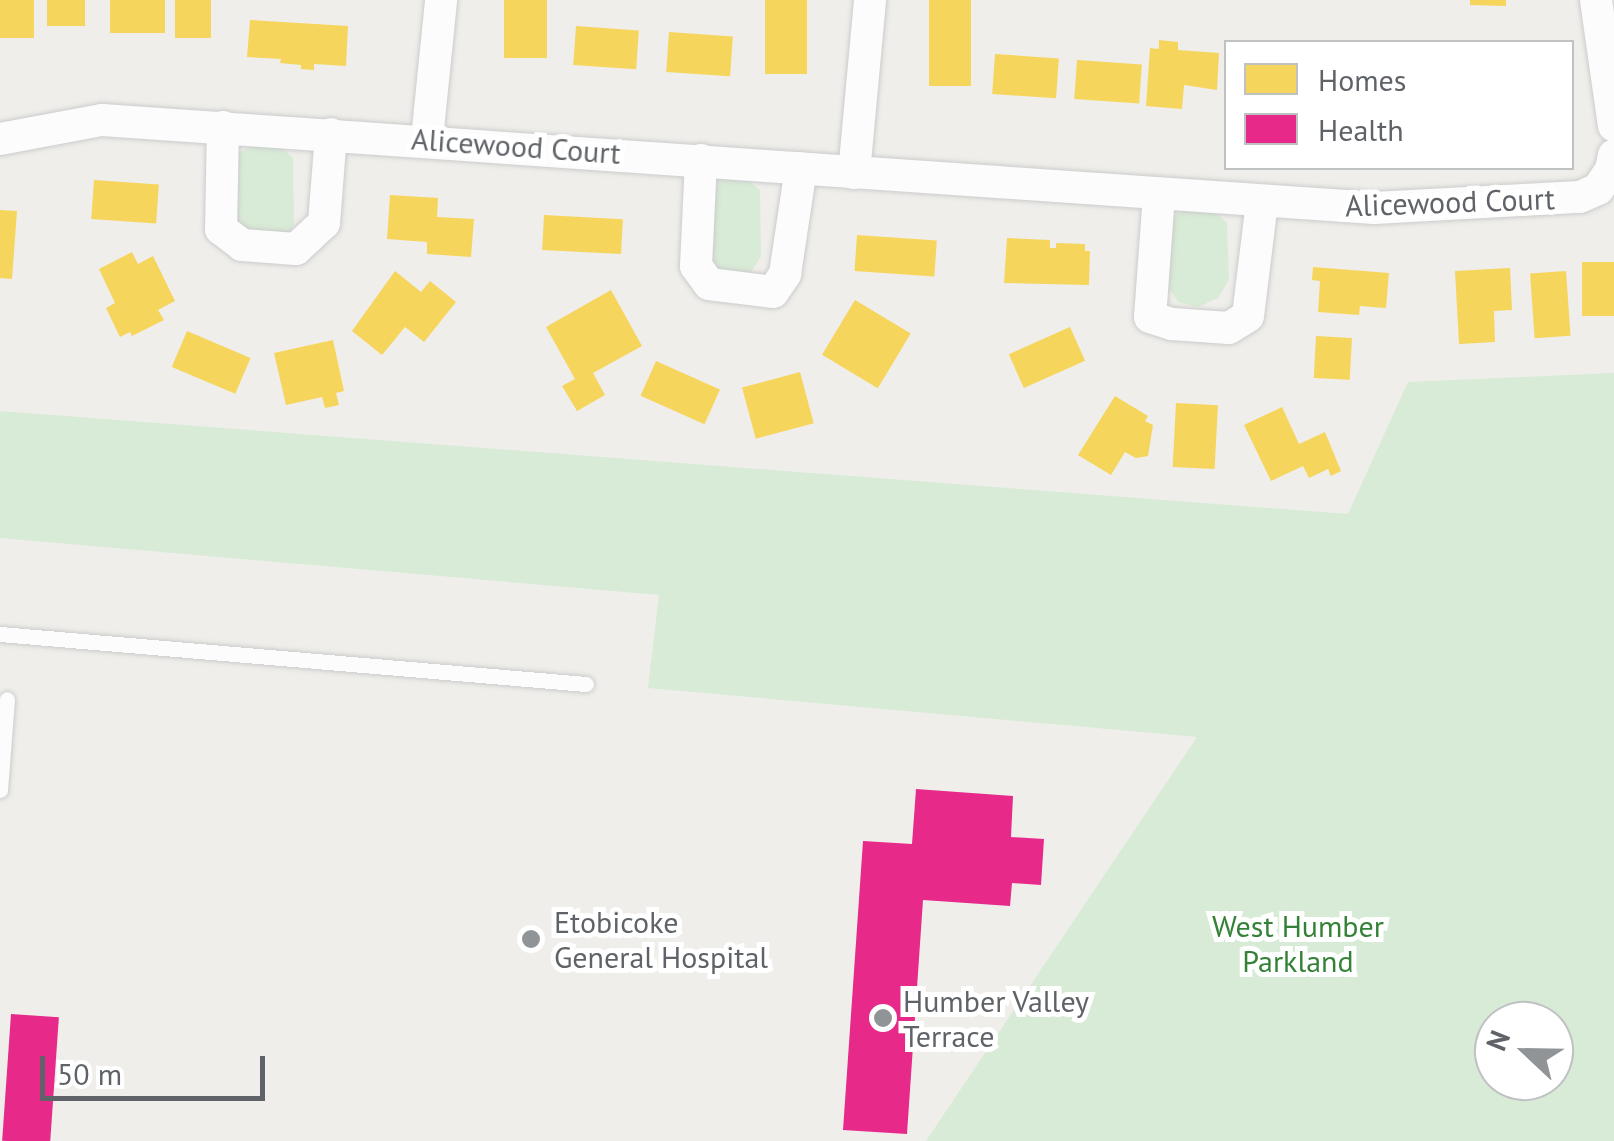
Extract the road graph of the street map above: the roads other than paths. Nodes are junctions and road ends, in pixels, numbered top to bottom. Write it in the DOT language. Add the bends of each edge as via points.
graph roads {
  1 [pos="440,0"];
  2 [pos="870,0"];
  3 [pos="1596,0"];
  4 [pos="1614,126"];
  5 [pos="223,127"];
  6 [pos="330,134"];
  7 [pos="0,139"];
  8 [pos="427,139"];
  9 [pos="1614,155"];
  10 [pos="702,160"];
  11 [pos="801,168"];
  12 [pos="854,174"];
  13 [pos="1159,195"];
  14 [pos="1262,202"];
  15 [pos="0,634"];
  16 [pos="586,684"];
  17 [pos="7,698"];
  18 [pos="0,790"];
  1 -- 8 [label="street"];
  2 -- 12 [label="street"];
  3 -- 4 [label="street"];
  5 -- 6 [label="street, Alicewood Court"];
  5 -- 6 [label="street" via="221,229 242,246 296,248 324,224"];
  5 -- 7 [label="street, Alicewood Court" via="102,120"];
  6 -- 8 [label="street, Alicewood Court"];
  8 -- 10 [label="street, Alicewood Court"];
  9 -- 14 [label="street, Alicewood Court" via="1598,190 1554,200 1374,208"];
  10 -- 11 [label="street, Alicewood Court"];
  10 -- 11 [label="street" via="696,266 709,284 773,292 785,274"];
  11 -- 12 [label="street, Alicewood Court"];
  12 -- 13 [label="street, Alicewood Court"];
  13 -- 14 [label="street, Alicewood Court"];
  13 -- 14 [label="street" via="1150,317 1229,328 1248,316"];
  15 -- 16 [label="lane"];
  17 -- 18 [label="lane"];
}
